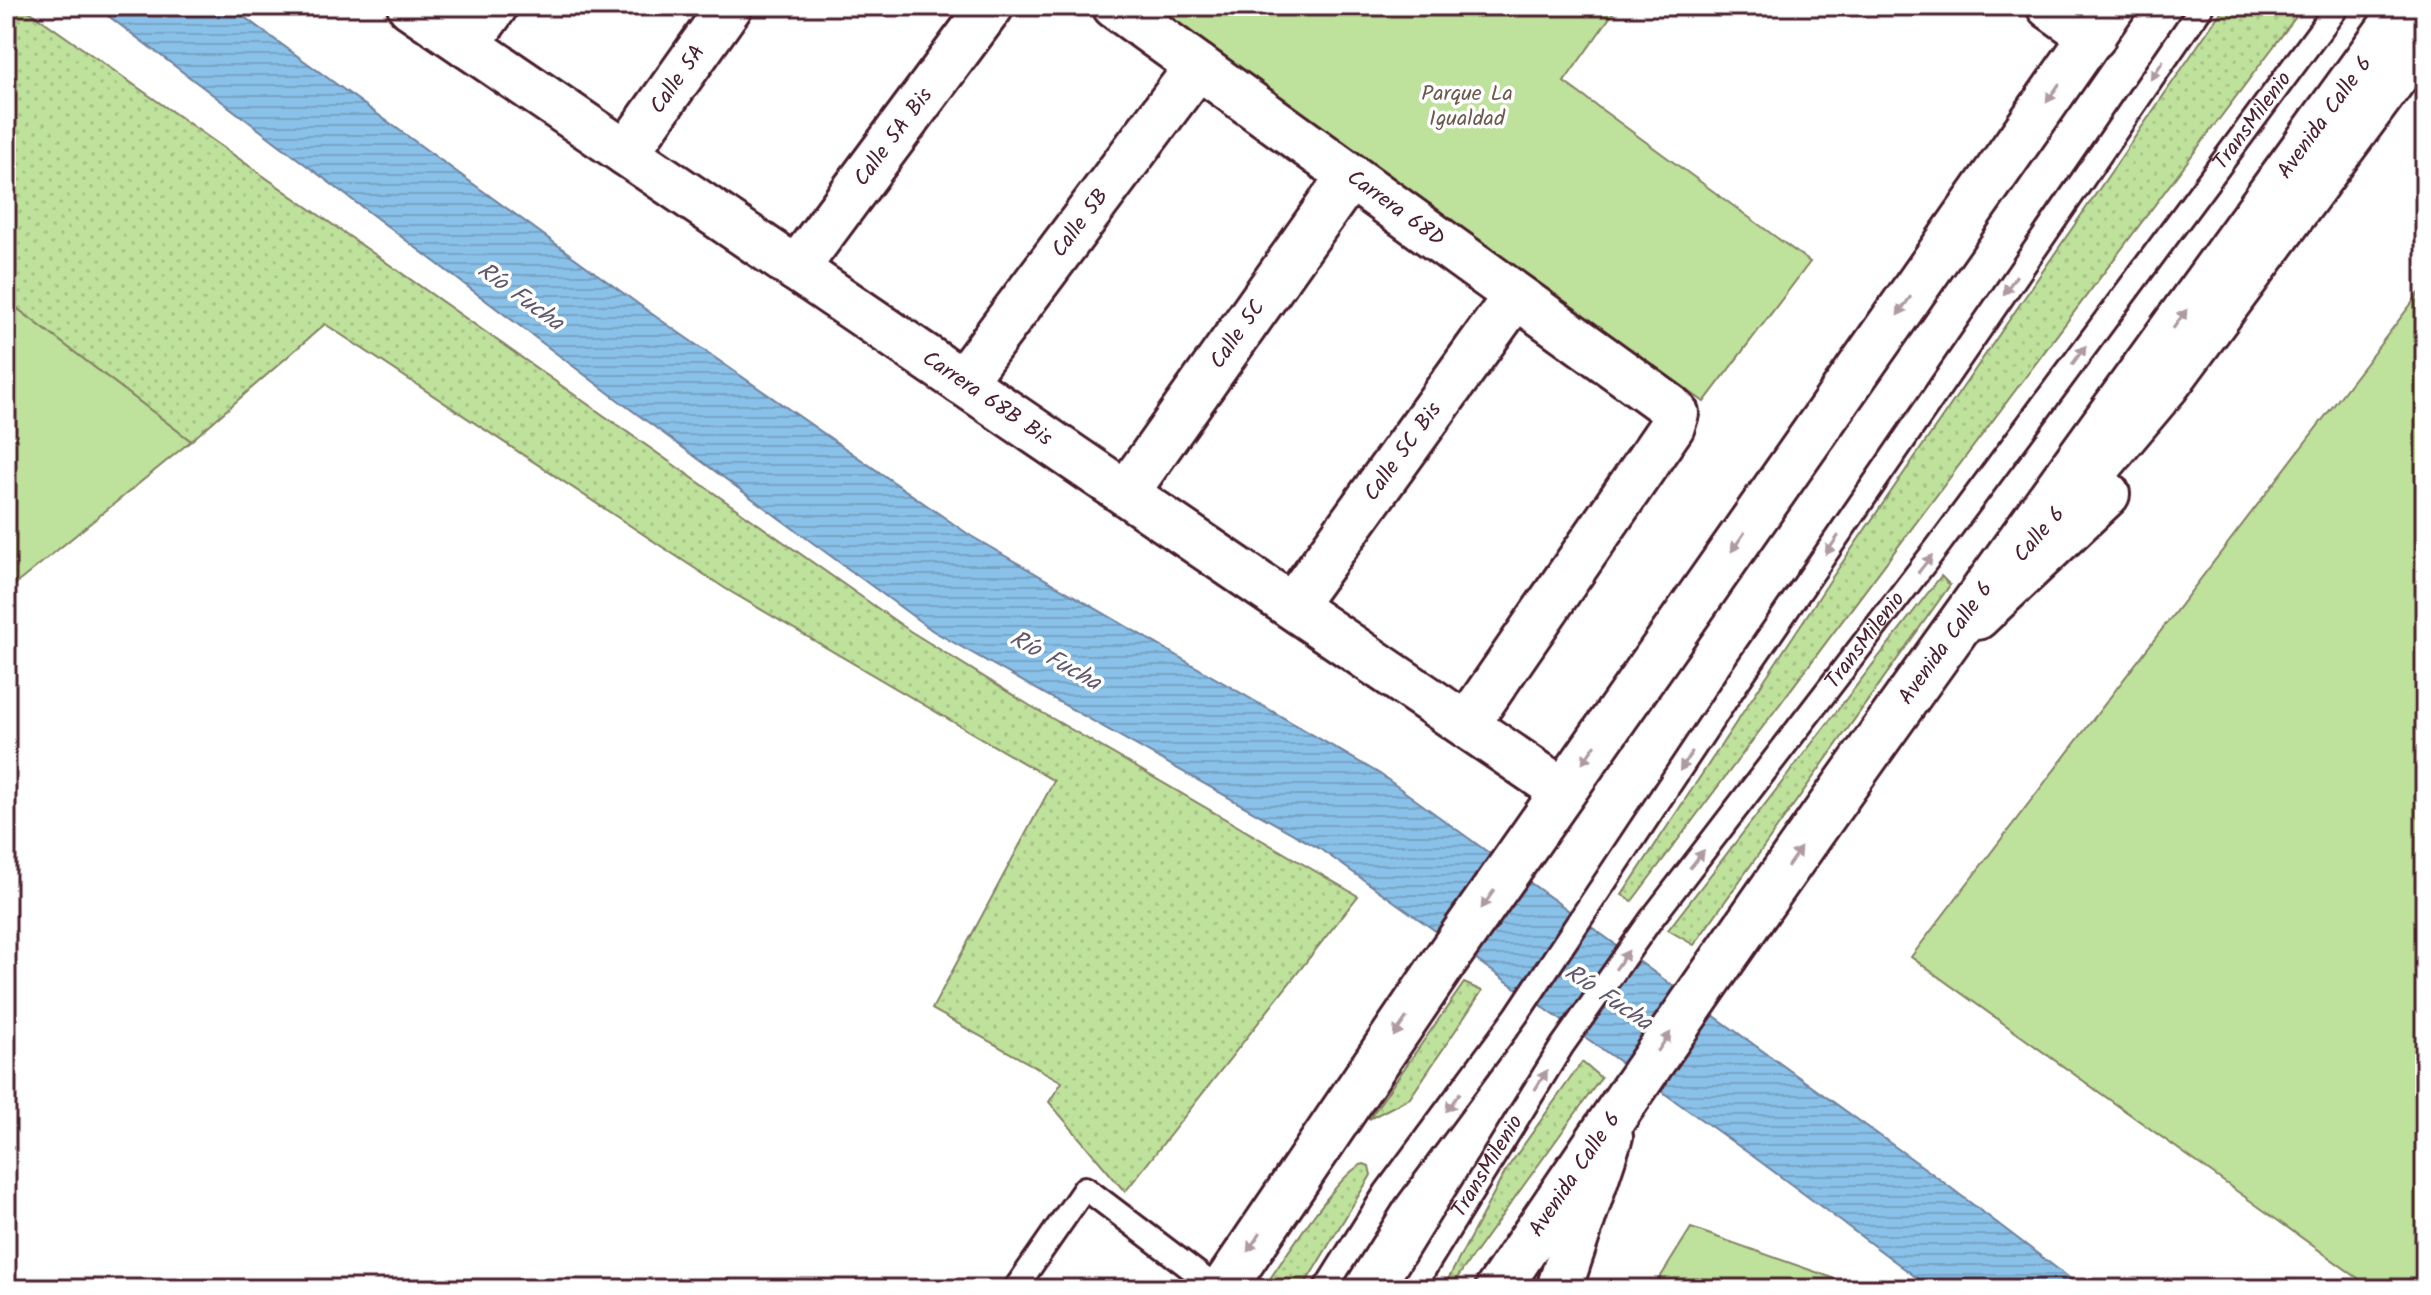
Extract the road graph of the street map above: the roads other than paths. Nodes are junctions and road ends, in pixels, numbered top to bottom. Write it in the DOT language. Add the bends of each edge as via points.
graph roads {
  1 [pos="410,6"];
  2 [pos="495,6"];
  3 [pos="730,6"];
  4 [pos="991,6"];
  5 [pos="1115,6"];
  6 [pos="2049,6"];
  7 [pos="2202,6"];
  8 [pos="2338,6"];
  9 [pos="2406,6"];
  10 [pos="2103,21"];
  11 [pos="2425,36"];
  12 [pos="467,45"];
  13 [pos="1198,66"];
  14 [pos="2425,73"];
  15 [pos="626,153"];
  16 [pos="1350,176"];
  17 [pos="796,269"];
  18 [pos="1515,297"];
  19 [pos="962,382"];
  20 [pos="1126,493"];
  21 [pos="1292,606"];
  22 [pos="1937,654"];
  23 [pos="1467,724"];
  24 [pos="1563,791"];
  25 [pos="1620,1106"];
  26 [pos="1015,1289"];
  27 [pos="1220,1289"];
  28 [pos="1325,1289"];
  29 [pos="1412,1289"];
  30 [pos="1498,1289"];
  31 [pos="1559,1289"];
  1 -- 12 [label="main road, Carrera 68B Bis"];
  2 -- 12 [label="main road"];
  3 -- 15 [label="main road, Calle 5A"];
  4 -- 17 [label="main road, Calle 5A Bis"];
  5 -- 13 [label="main road, Carrera 68D"];
  6 -- 10 [label="main road"];
  7 -- 28 [label="lane, one-way" via="1739,680 1516,1016 1386,1192"];
  29 -- 8 [label="lane, TransMilenio, one-way" via="1562,1046 1650,921 1938,546"];
  22 -- 9 [label="main road, Avenida Calle 6, one-way"];
  10 -- 24 [label="main road, one-way"];
  11 -- 22 [label="main road, Calle 6" via="2167,385"];
  12 -- 15 [label="main road, Carrera 68B Bis"];
  13 -- 16 [label="main road, Carrera 68D"];
  13 -- 19 [label="main road, Calle 5B"];
  14 -- 22 [label="main road, Calle 6" via="2150,446 2100,502"];
  15 -- 17 [label="main road, Carrera 68B Bis"];
  16 -- 18 [label="main road, Carrera 68D"];
  16 -- 20 [label="main road, Calle 5C"];
  17 -- 19 [label="main road, Carrera 68B Bis"];
  18 -- 21 [label="main road, Calle 5C Bis"];
  18 -- 23 [label="main road, Carrera 68D" via="1676,413"];
  19 -- 20 [label="main road, Carrera 68B Bis"];
  20 -- 21 [label="main road, Carrera 68B Bis"];
  21 -- 23 [label="main road, Carrera 68B Bis"];
  25 -- 22 [label="main road, Avenida Calle 6, one-way"];
  23 -- 24 [label="main road, Carrera 68B Bis"];
  24 -- 27 [label="main road, one-way"];
  25 -- 30 [label="main road, Avenida Calle 6"];
  25 -- 31 [label="main road"];
  26 -- 27 [label="lane" via="1085,1188"];
}
